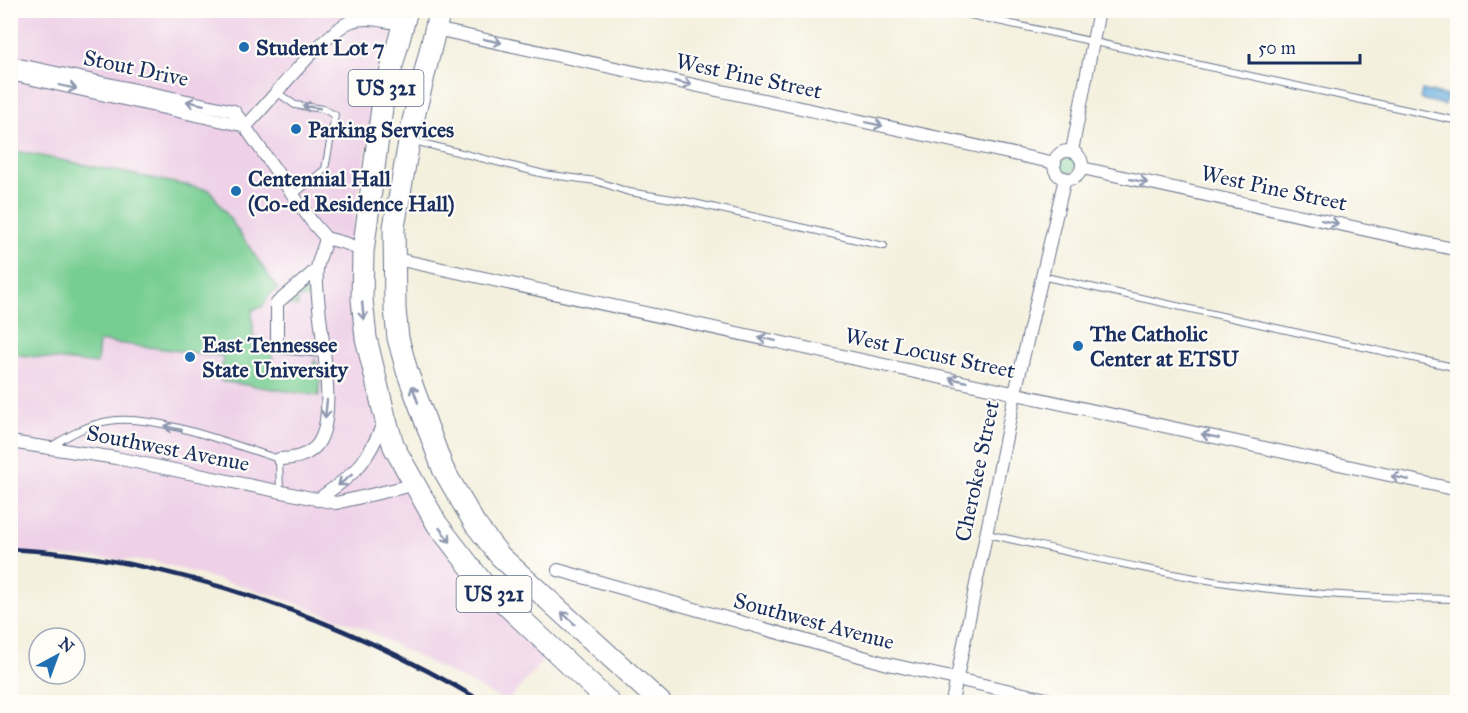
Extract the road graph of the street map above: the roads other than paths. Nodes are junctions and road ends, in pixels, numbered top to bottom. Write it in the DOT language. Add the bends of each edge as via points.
graph roads {
  1 [pos="947,10"];
  2 [pos="1099,10"];
  3 [pos="405,17"];
  4 [pos="438,20"];
  5 [pos="1093,44"];
  6 [pos="10,63"];
  7 [pos="10,74"];
  8 [pos="278,93"];
  9 [pos="137,96"];
  10 [pos="1458,121"];
  11 [pos="246,126"];
  12 [pos="410,140"];
  13 [pos="1072,151"];
  14 [pos="1055,163"];
  15 [pos="1082,168"];
  16 [pos="1065,178"];
  17 [pos="293,196"];
  18 [pos="326,238"];
  19 [pos="884,246"];
  20 [pos="1458,250"];
  21 [pos="363,252"];
  22 [pos="392,258"];
  23 [pos="317,269"];
  24 [pos="1041,276"];
  25 [pos="323,351"];
  26 [pos="1458,368"];
  27 [pos="1015,393"];
  28 [pos="385,417"];
  29 [pos="10,442"];
  30 [pos="49,448"];
  31 [pos="279,459"];
  32 [pos="443,469"];
  33 [pos="413,485"];
  34 [pos="1458,490"];
  35 [pos="280,492"];
  36 [pos="317,500"];
  37 [pos="986,534"];
  38 [pos="558,570"];
  39 [pos="1458,599"];
  40 [pos="957,680"];
  41 [pos="609,702"];
  42 [pos="660,702"];
  43 [pos="952,702"];
  44 [pos="1060,702"];
  1 -- 5 [label="lane"];
  2 -- 5 [label="street"];
  3 -- 4 [label="highway"];
  3 -- 8 [label="street" via="366,19 342,26"];
  3 -- 21 [label="highway, US 321" via="383,100"];
  4 -- 12 [label="highway, US 321"];
  4 -- 14 [label="street, West Pine Street, one-way"];
  5 -- 10 [label="lane"];
  5 -- 13 [label="street"];
  6 -- 9 [label="street, Stout Drive"];
  7 -- 9 [label="street, Stout Drive, one-way"];
  8 -- 11 [label="street"];
  17 -- 8 [label="lane, one-way" via="325,169 335,115 324,109 295,105"];
  9 -- 11 [label="street, Stout Drive"];
  11 -- 17 [label="street"];
  12 -- 19 [label="lane" via="544,174 596,181 629,192"];
  12 -- 22 [label="highway, US 321"];
  13 -- 14 [label="street" via="1059,155"];
  13 -- 15 [label="street" via="1081,159"];
  14 -- 16 [label="street" via="1056,171"];
  15 -- 16 [label="street" via="1078,175"];
  15 -- 20 [label="street, West Pine Street, one-way"];
  16 -- 24 [label="street, Cherokee Street"];
  17 -- 18 [label="street"];
  18 -- 21 [label="street"];
  18 -- 23 [label="street"];
  21 -- 22 [label="highway"];
  21 -- 28 [label="highway, US 321, one-way" via="366,338"];
  27 -- 22 [label="street, West Locust Street, one-way"];
  32 -- 22 [label="highway, US 321, one-way" via="398,338"];
  23 -- 25 [label="street"];
  23 -- 25 [label="street" via="277,303 278,347"];
  24 -- 26 [label="lane"];
  24 -- 27 [label="street, Cherokee Street"];
  25 -- 31 [label="street, one-way" via="328,393 320,441 304,454"];
  34 -- 27 [label="street, West Locust Street, one-way"];
  27 -- 37 [label="street, Cherokee Street"];
  28 -- 33 [label="highway, US 321" via="394,447"];
  28 -- 36 [label="street, one-way" via="362,464"];
  29 -- 30 [label="street, Southwest Avenue"];
  31 -- 30 [label="lane, one-way" via="145,422 109,421 72,434"];
  30 -- 35 [label="street, Southwest Avenue"];
  31 -- 35 [label="lane"];
  32 -- 33 [label="highway"];
  42 -- 32 [label="highway, US 321, one-way" via="500,556 459,499"];
  33 -- 36 [label="street, Southwest Avenue" via="336,503"];
  33 -- 41 [label="highway, US 321, one-way" via="437,524 482,582"];
  35 -- 36 [label="street, Southwest Avenue"];
  37 -- 39 [label="lane" via="1262,588"];
  37 -- 40 [label="street, Cherokee Street"];
  38 -- 40 [label="street, Southwest Avenue"];
  40 -- 43 [label="street, Cherokee Street"];
  40 -- 44 [label="street, Southwest Avenue"];
}
